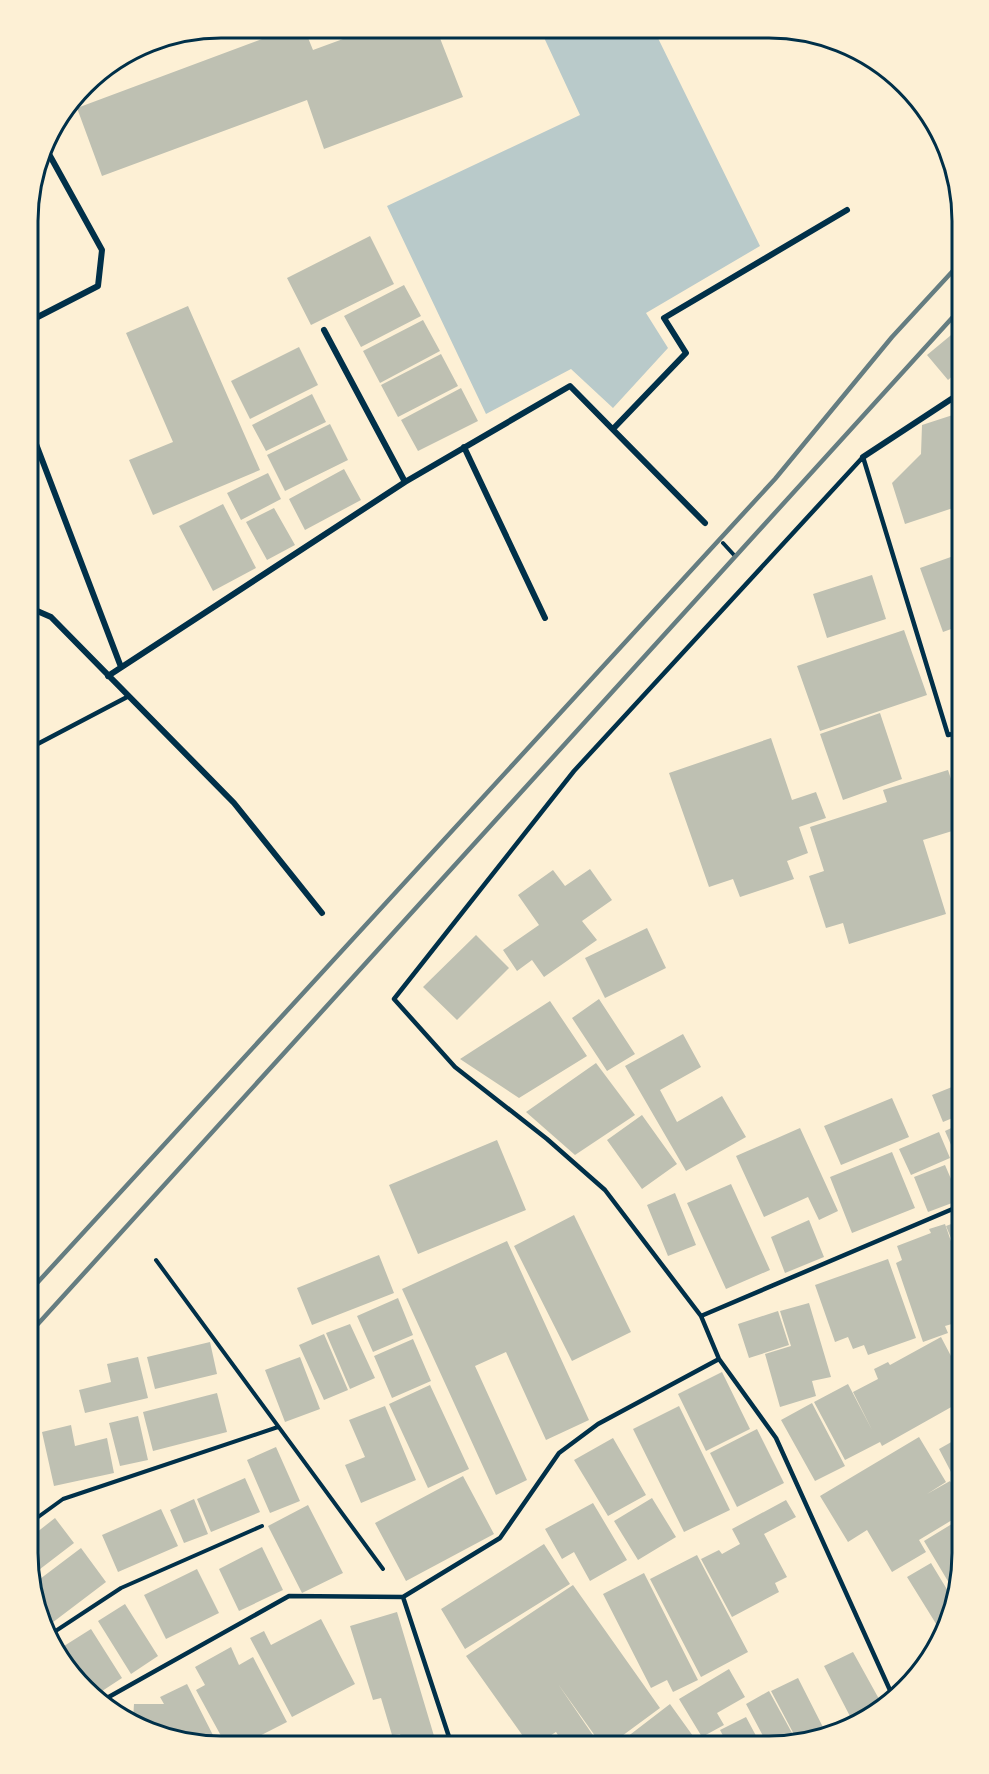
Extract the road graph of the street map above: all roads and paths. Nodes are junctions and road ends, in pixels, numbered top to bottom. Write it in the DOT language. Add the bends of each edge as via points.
graph roads {
  1 [pos="49,155"];
  2 [pos="847,210"];
  3 [pos="38,317"];
  4 [pos="324,330"];
  5 [pos="952,399"];
  6 [pos="613,429"];
  7 [pos="464,447"];
  8 [pos="38,449"];
  9 [pos="863,457"];
  10 [pos="405,482"];
  11 [pos="705,523"];
  12 [pos="754,575"];
  13 [pos="38,612"];
  14 [pos="545,618"];
  15 [pos="121,667"];
  16 [pos="108,676"];
  17 [pos="130,696"];
  18 [pos="952,734"];
  19 [pos="38,744"];
  20 [pos="322,913"];
  21 [pos="951,1210"];
  22 [pos="156,1260"];
  23 [pos="701,1316"];
  24 [pos="719,1359"];
  25 [pos="278,1427"];
  26 [pos="38,1517"];
  27 [pos="262,1526"];
  28 [pos="403,1597"];
  29 [pos="55,1631"];
  30 [pos="890,1690"];
  31 [pos="108,1698"];
  32 [pos="449,1737"];
  1 -- 3 [label="street" via="102,250 98,286"];
  2 -- 6 [label="street" via="664,318 686,353"];
  4 -- 10 [label="street"];
  5 -- 9 [label="street"];
  6 -- 7 [label="street" via="570,386"];
  6 -- 11 [label="street"];
  7 -- 10 [label="street"];
  7 -- 14 [label="street"];
  8 -- 15 [label="street"];
  9 -- 12 [label="lane"];
  9 -- 18 [label="lane" via="948,735"];
  10 -- 15 [label="street"];
  11 -- 12 [label="path"];
  12 -- 23 [label="lane" via="574,771 394,999 455,1066 605,1190"];
  13 -- 16 [label="street" via="51,617"];
  15 -- 16 [label="street"];
  16 -- 17 [label="street"];
  17 -- 19 [label="lane"];
  17 -- 20 [label="street" via="234,803"];
  21 -- 23 [label="lane"];
  22 -- 25 [label="path"];
  23 -- 24 [label="lane"];
  24 -- 28 [label="lane" via="598,1424 559,1453 500,1538"];
  24 -- 30 [label="lane" via="776,1438"];
  25 -- 26 [label="path" via="63,1499"];
  25 -- 28 [label="path"];
  27 -- 29 [label="path" via="121,1588"];
  28 -- 31 [label="lane" via="289,1596"];
  28 -- 32 [label="lane"];
}
